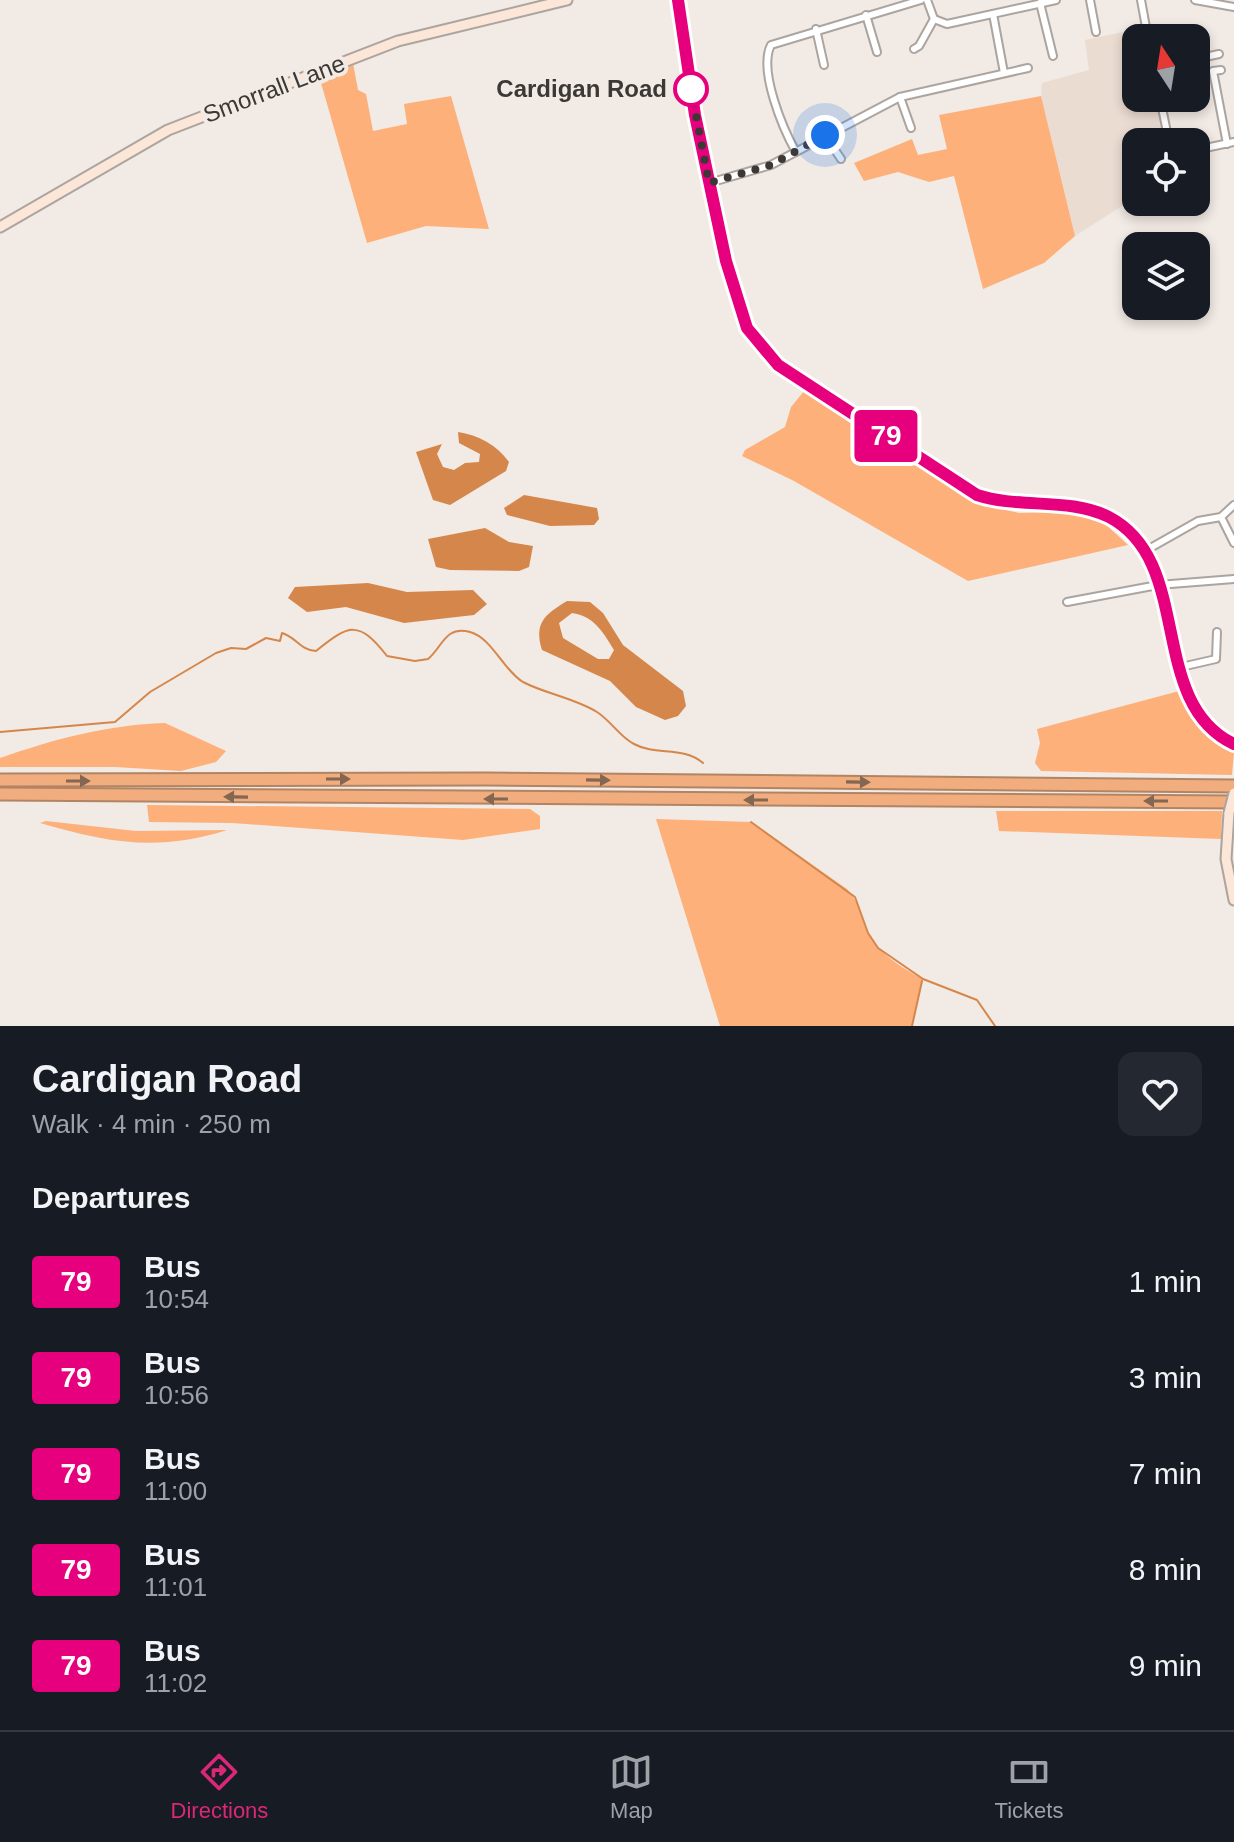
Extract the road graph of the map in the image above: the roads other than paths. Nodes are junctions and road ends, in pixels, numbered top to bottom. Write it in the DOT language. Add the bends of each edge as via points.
graph roads {
  1 [pos="567,0"];
  2 [pos="678,0"];
  3 [pos="924,0"];
  4 [pos="1056,0"];
  5 [pos="1090,0"];
  6 [pos="1141,0"];
  7 [pos="1195,0"];
  8 [pos="1040,3"];
  9 [pos="1234,7"];
  10 [pos="993,14"];
  11 [pos="866,15"];
  12 [pos="934,19"];
  13 [pos="1145,24"];
  14 [pos="816,29"];
  15 [pos="1096,32"];
  16 [pos="1061,44"];
  17 [pos="914,49"];
  18 [pos="877,52"];
  19 [pos="1219,54"];
  20 [pos="1210,55"];
  21 [pos="824,65"];
  22 [pos="1028,68"];
  23 [pos="1221,70"];
  24 [pos="1004,73"];
  25 [pos="900,97"];
  26 [pos="911,129"];
  27 [pos="825,135"];
  28 [pos="1230,143"];
  29 [pos="1210,147"];
  30 [pos="796,152"];
  31 [pos="841,159"];
  32 [pos="709,183"];
  33 [pos="0,227"];
  34 [pos="1234,505"];
  35 [pos="1221,517"];
  36 [pos="1234,543"];
  37 [pos="1145,551"];
  38 [pos="1234,579"];
  39 [pos="1158,585"];
  40 [pos="1067,602"];
  41 [pos="1217,632"];
  42 [pos="1181,667"];
  43 [pos="1234,744"];
  44 [pos="0,780"];
  45 [pos="1234,786"];
  46 [pos="1234,793"];
  47 [pos="0,794"];
  48 [pos="1232,807"];
  49 [pos="1234,900"];
  1 -- 33 [label="street, Smorrall Lane" via="398,41 168,130"];
  2 -- 32 [label="street"];
  3 -- 11 [label="street"];
  3 -- 12 [label="street"];
  4 -- 8 [label="street"];
  5 -- 15 [label="street"];
  6 -- 13 [label="street"];
  7 -- 9 [label="street"];
  8 -- 10 [label="street"];
  8 -- 16 [label="street" via="1052,52"];
  10 -- 12 [label="street" via="947,24"];
  10 -- 24 [label="street"];
  11 -- 14 [label="street"];
  11 -- 18 [label="street"];
  12 -- 17 [label="street"];
  14 -- 21 [label="street"];
  14 -- 30 [label="street" via="776,41 767,53 779,122"];
  19 -- 20 [label="street"];
  22 -- 24 [label="street"];
  23 -- 28 [label="street" via="1213,71"];
  24 -- 25 [label="street"];
  25 -- 26 [label="street"];
  25 -- 27 [label="street"];
  27 -- 30 [label="street"];
  27 -- 31 [label="street"];
  28 -- 29 [label="street"];
  30 -- 32 [label="street" via="744,176"];
  32 -- 37 [label="street" via="747,328 778,365 977,495 1000,503 1099,513 1128,530"];
  34 -- 35 [label="street"];
  35 -- 36 [label="street"];
  35 -- 37 [label="street" via="1198,521"];
  37 -- 39 [label="street"];
  38 -- 39 [label="street"];
  39 -- 40 [label="street"];
  39 -- 42 [label="street"];
  41 -- 42 [label="street" via="1216,659"];
  42 -- 43 [label="street" via="1200,715"];
  44 -- 45 [label="highway, one-way"];
  46 -- 48 [label="street, bridge"];
  48 -- 47 [label="highway, one-way"];
  48 -- 49 [label="street" via="1226,859"];
}
